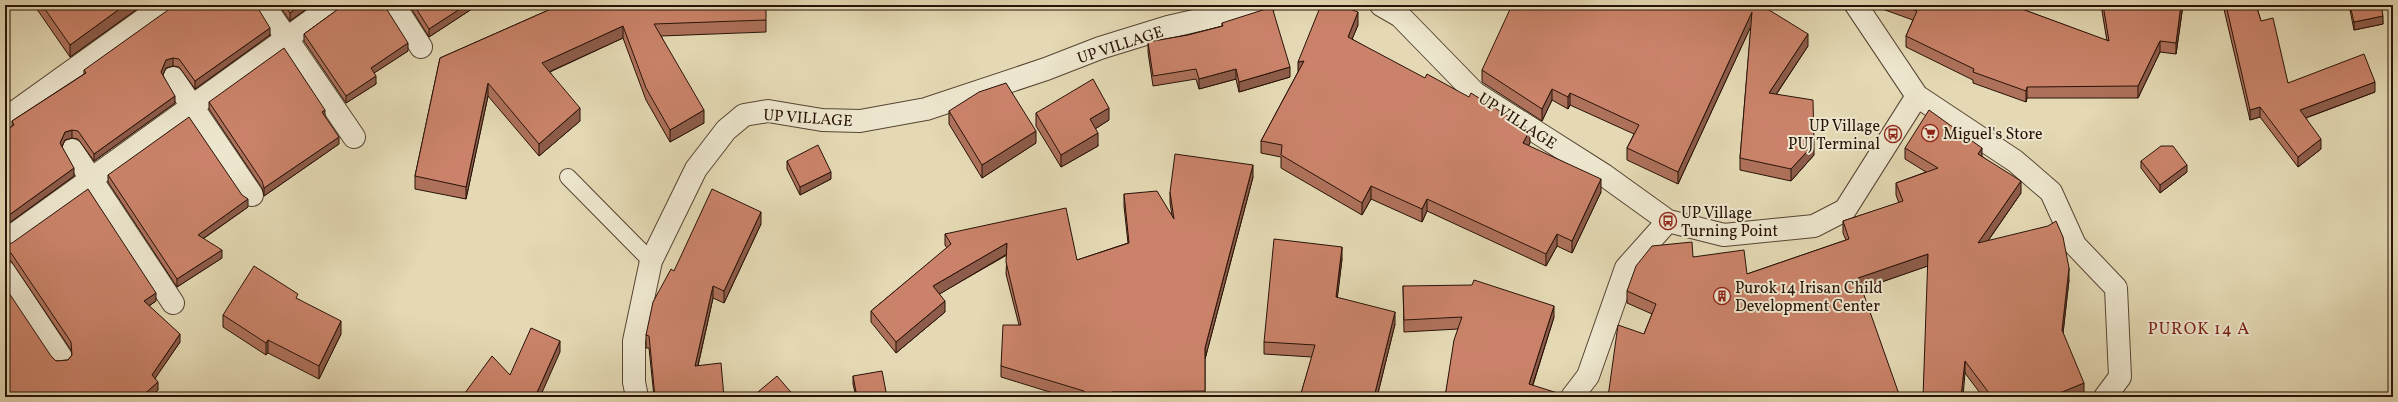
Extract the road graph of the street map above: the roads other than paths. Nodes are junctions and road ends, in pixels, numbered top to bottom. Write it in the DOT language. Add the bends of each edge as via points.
graph roads {
  1 [pos="164,5"];
  2 [pos="264,5"];
  3 [pos="333,5"];
  4 [pos="394,5"];
  5 [pos="1264,5"];
  6 [pos="1380,5"];
  7 [pos="1856,5"];
  8 [pos="287,38"];
  9 [pos="421,47"];
  10 [pos="173,78"];
  11 [pos="1917,96"];
  12 [pos="193,106"];
  13 [pos="5,119"];
  14 [pos="354,137"];
  15 [pos="72,150"];
  16 [pos="568,177"];
  17 [pos="92,178"];
  18 [pos="252,195"];
  19 [pos="1668,221"];
  20 [pos="5,241"];
  21 [pos="651,261"];
  22 [pos="5,272"];
  23 [pos="172,302"];
  24 [pos="61,357"];
  25 [pos="637,397"];
  26 [pos="1572,397"];
  27 [pos="2105,397"];
  1 -- 13 [label="street"];
  2 -- 8 [label="street"];
  3 -- 8 [label="street"];
  4 -- 9 [label="street"];
  5 -- 21 [label="street, UP VILLAGE" via="1108,45 1046,69 920,111 860,121 822,120 768,111 744,115 726,130 696,169"];
  6 -- 19 [label="street, UP VILLAGE" via="1400,16 1475,93 1604,175"];
  7 -- 11 [label="street"];
  8 -- 12 [label="street"];
  8 -- 14 [label="street"];
  10 -- 12 [label="street"];
  11 -- 19 [label="street, UP VILLAGE" via="1845,210 1814,226 1724,235"];
  11 -- 27 [label="street" via="2015,161 2052,192 2075,245 2116,288 2120,377"];
  12 -- 17 [label="street"];
  12 -- 18 [label="street"];
  15 -- 17 [label="street"];
  16 -- 21 [label="lane"];
  17 -- 20 [label="street"];
  17 -- 23 [label="street"];
  19 -- 26 [label="street" via="1626,268 1588,376"];
  21 -- 25 [label="street, UP VILLAGE" via="634,341 634,382"];
  22 -- 24 [label="street"];
}
